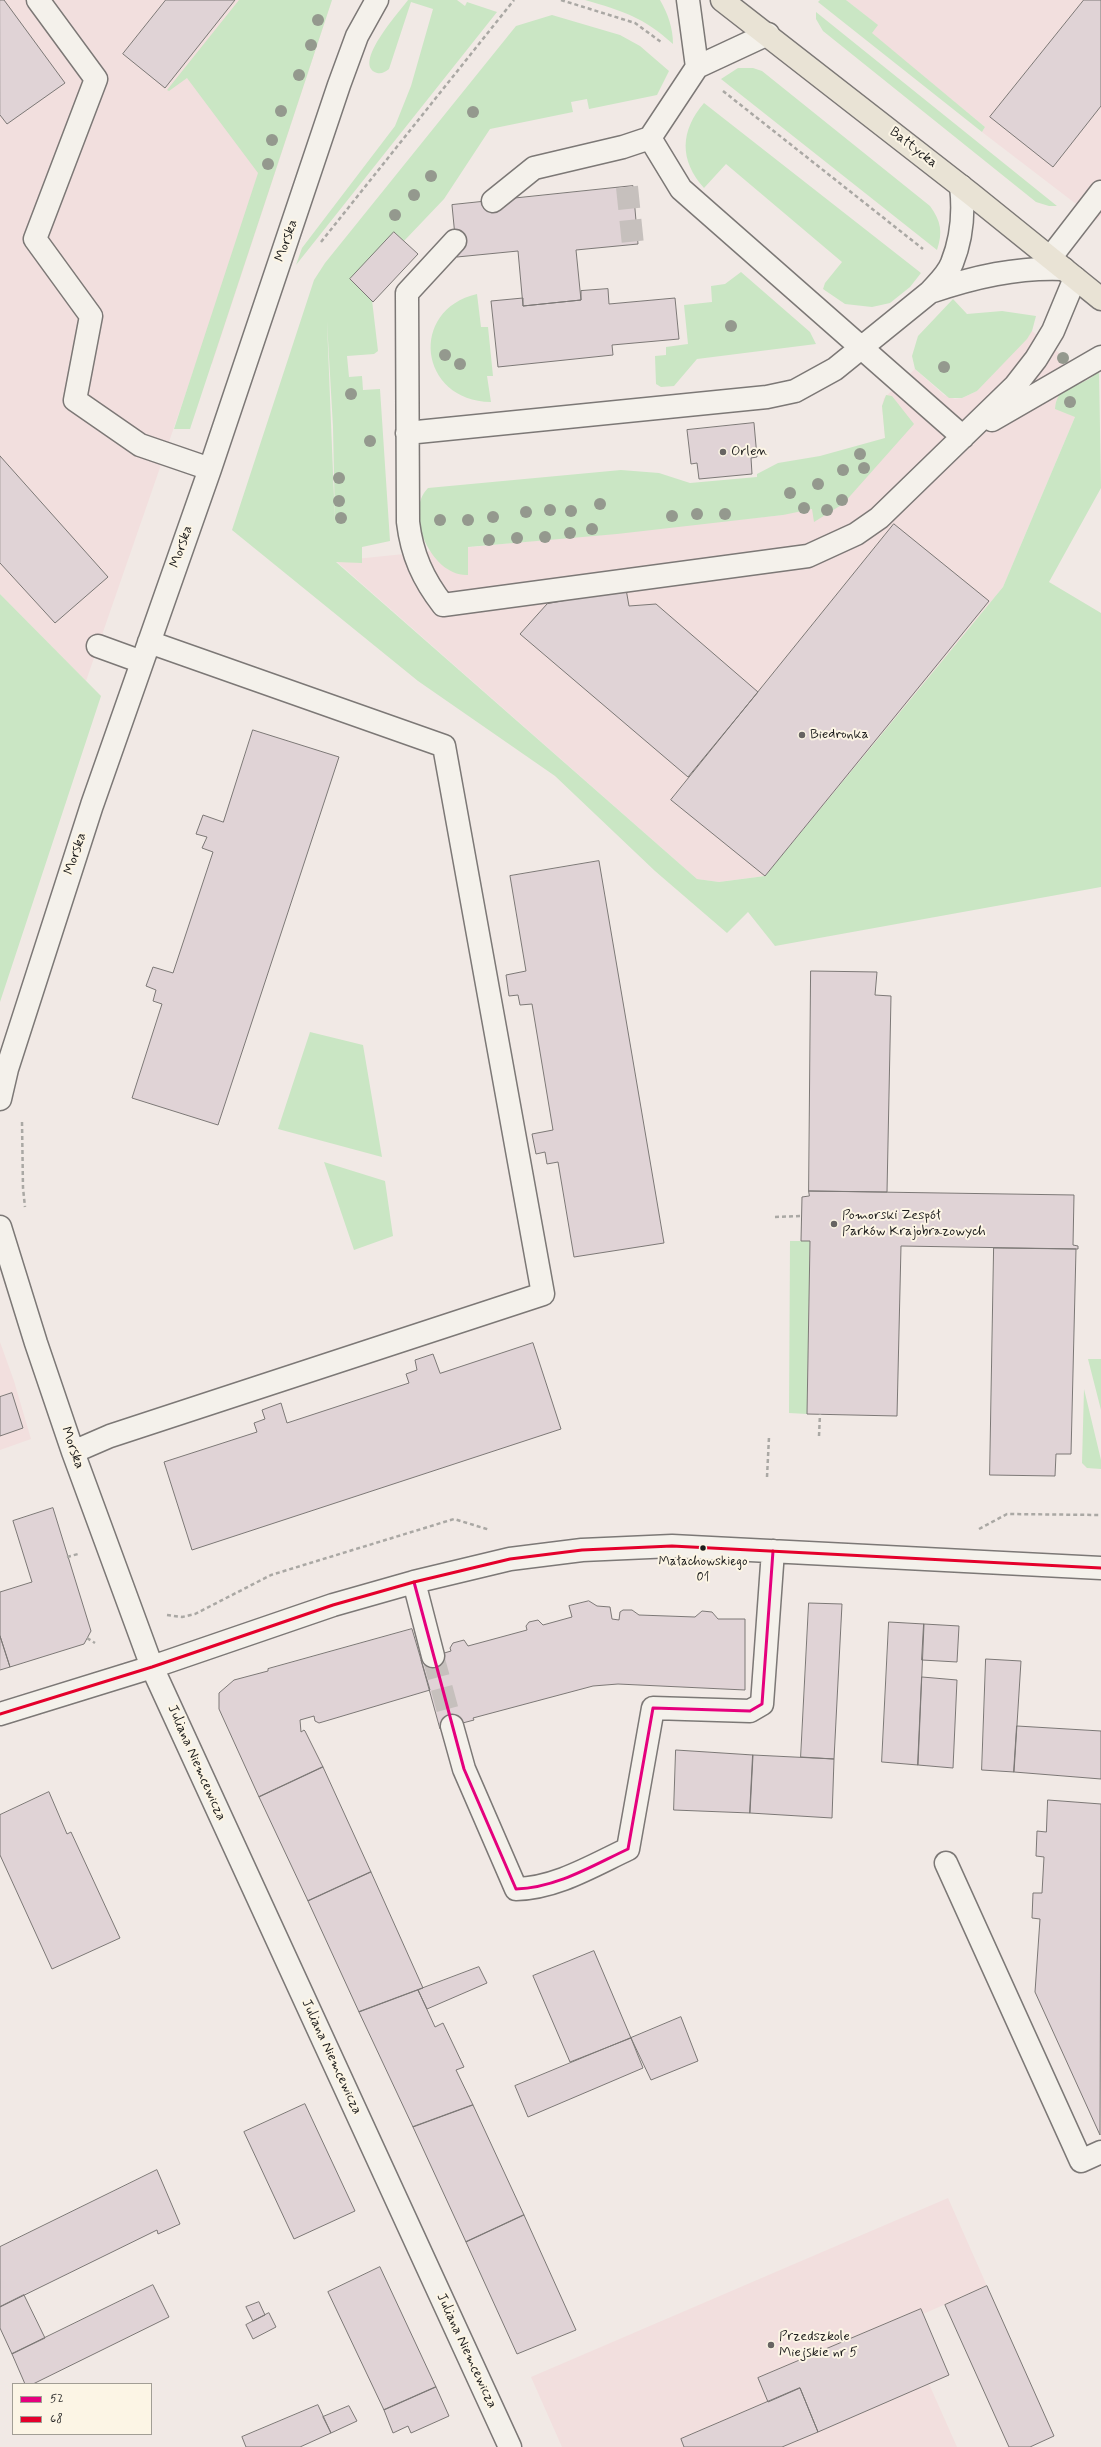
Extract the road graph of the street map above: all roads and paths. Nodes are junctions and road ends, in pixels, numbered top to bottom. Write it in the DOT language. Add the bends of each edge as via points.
graph roads {
  1 [pos="38,0"];
  2 [pos="377,0"];
  3 [pos="514,0"];
  4 [pos="561,0"];
  5 [pos="688,0"];
  6 [pos="722,0"];
  7 [pos="768,34"];
  8 [pos="663,44"];
  9 [pos="697,67"];
  10 [pos="717,86"];
  11 [pos="650,138"];
  12 [pos="961,186"];
  13 [pos="1101,192"];
  14 [pos="493,201"];
  15 [pos="455,241"];
  16 [pos="316,249"];
  17 [pos="927,252"];
  18 [pos="1063,268"];
  19 [pos="930,292"];
  20 [pos="1101,299"];
  21 [pos="862,348"];
  22 [pos="1101,357"];
  23 [pos="407,433"];
  24 [pos="963,437"];
  25 [pos="210,469"];
  26 [pos="149,642"];
  27 [pos="98,646"];
  28 [pos="142,662"];
  29 [pos="0,1100"];
  30 [pos="22,1120"];
  31 [pos="26,1210"];
  32 [pos="775,1216"];
  33 [pos="802,1216"];
  34 [pos="0,1227"];
  35 [pos="820,1414"];
  36 [pos="819,1436"];
  37 [pos="769,1437"];
  38 [pos="73,1452"];
  39 [pos="767,1477"];
  40 [pos="1101,1515"];
  41 [pos="972,1533"];
  42 [pos="773,1551"];
  43 [pos="78,1554"];
  44 [pos="67,1557"];
  45 [pos="1101,1568"];
  46 [pos="414,1582"];
  47 [pos="87,1638"];
  48 [pos="95,1643"];
  49 [pos="434,1656"];
  50 [pos="152,1667"];
  51 [pos="0,1714"];
  52 [pos="452,1726"];
  53 [pos="946,1863"];
  54 [pos="1101,2152"];
  55 [pos="510,2447"];
  1 -- 25 [label="street" via="96,80 35,239 91,316 75,400 140,445"];
  2 -- 25 [label="street, Morska" via="357,36 339,85"];
  3 -- 16 [label="path"];
  4 -- 8 [label="path" via="635,23"];
  5 -- 9 [label="street"];
  6 -- 7 [label="main road, Bałtycka"];
  7 -- 9 [label="street"];
  7 -- 12 [label="main road, Bałtycka"];
  9 -- 11 [label="street"];
  10 -- 17 [label="path"];
  11 -- 14 [label="street" via="534,168"];
  11 -- 21 [label="street" via="681,189"];
  12 -- 18 [label="main road, Bałtycka"];
  12 -- 19 [label="street" via="962,225 952,263"];
  13 -- 18 [label="street"];
  15 -- 23 [label="street" via="407,293"];
  18 -- 19 [label="street" via="1038,268 984,276"];
  18 -- 20 [label="main road, Bałtycka"];
  18 -- 24 [label="street" via="1053,331 1015,386"];
  19 -- 21 [label="street"];
  21 -- 23 [label="street" via="814,382 794,391 767,397"];
  21 -- 24 [label="street"];
  22 -- 24 [label="street"];
  23 -- 24 [label="street" via="408,522 413,550 429,587 443,605 808,556 856,534 879,518"];
  25 -- 26 [label="street, Morska"];
  26 -- 28 [label="street, Morska"];
  26 -- 38 [label="street" via="444,746 543,1294 110,1436"];
  27 -- 28 [label="street"];
  28 -- 29 [label="street, Morska" via="87,820 7,1069"];
  30 -- 31 [label="path" via="22,1181"];
  32 -- 33 [label="path"];
  34 -- 38 [label="street, Morska"];
  35 -- 36 [label="path"];
  37 -- 39 [label="path"];
  38 -- 50 [label="street, Morska"];
  40 -- 41 [label="path" via="1007,1514"];
  42 -- 45 [label="street"];
  42 -- 46 [label="street" via="672,1546 582,1550 510,1559"];
  42 -- 52 [label="street" via="762,1704 750,1711 653,1708 628,1849 562,1880 545,1886 516,1889 464,1769"];
  43 -- 44 [label="path"];
  46 -- 49 [label="street"];
  46 -- 50 [label="street" via="333,1605"];
  47 -- 48 [label="path"];
  50 -- 51 [label="street"];
  50 -- 55 [label="street, Juliana Niemcewicza"];
  53 -- 54 [label="street" via="1081,2161"];
}
